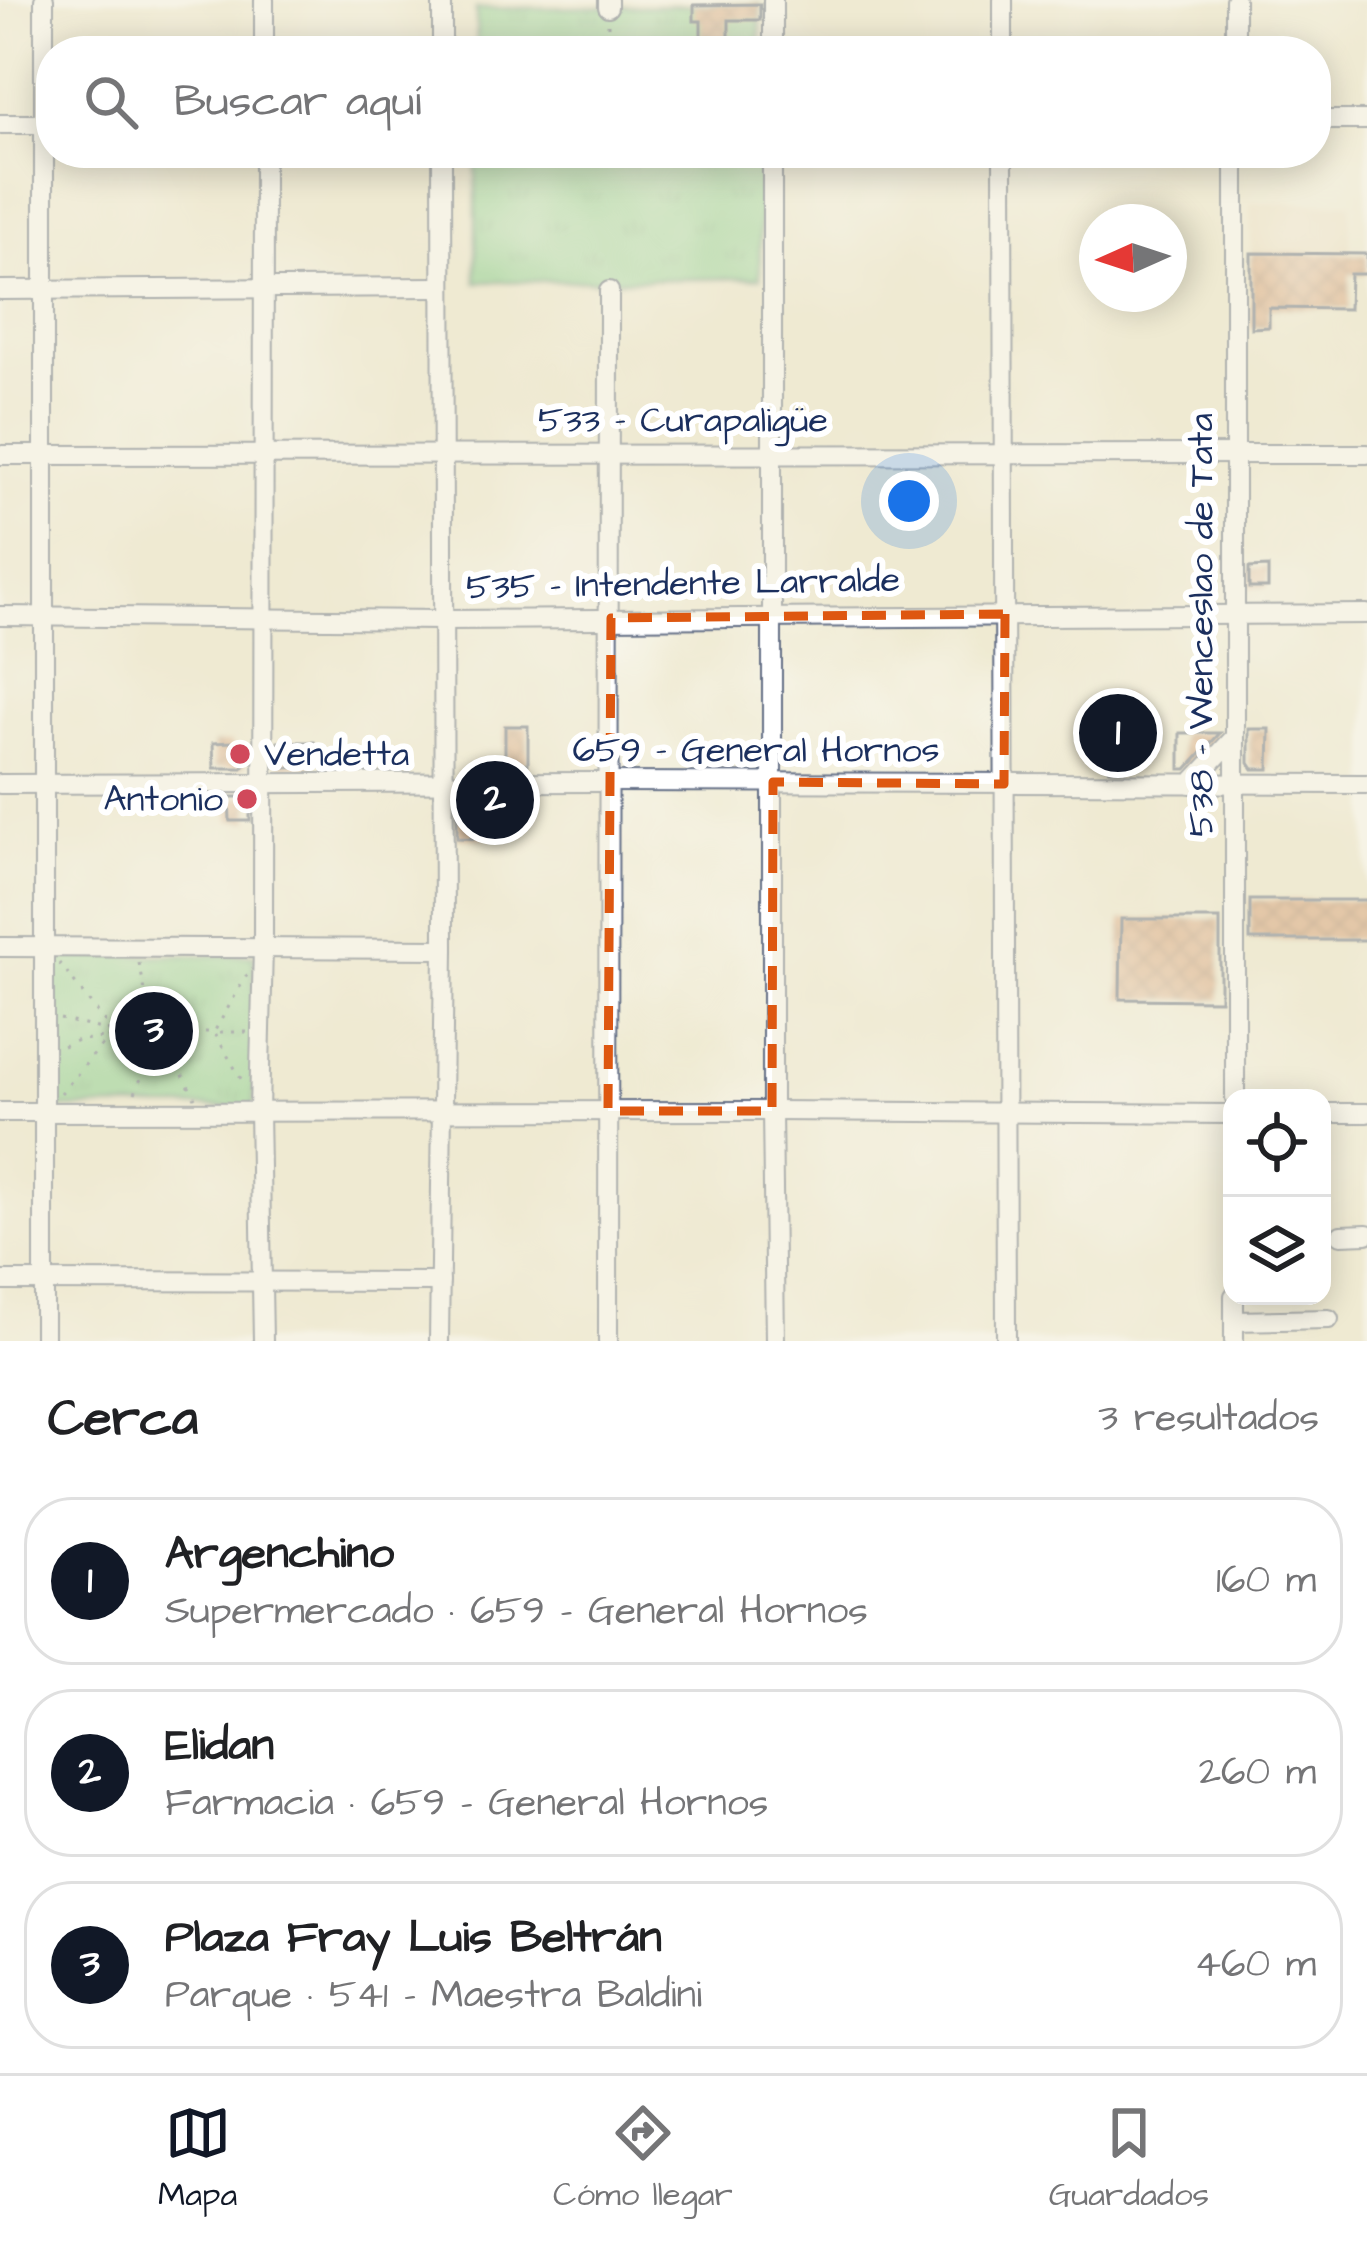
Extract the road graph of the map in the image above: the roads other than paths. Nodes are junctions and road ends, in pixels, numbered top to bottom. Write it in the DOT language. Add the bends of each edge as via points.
graph roads {
  1 [pos="44,0"];
  2 [pos="264,0"];
  3 [pos="442,0"];
  4 [pos="773,0"];
  5 [pos="1003,0"];
  6 [pos="1235,0"];
  7 [pos="45,36"];
  8 [pos="264,36"];
  9 [pos="442,36"];
  10 [pos="773,36"];
  11 [pos="1003,36"];
  12 [pos="1235,36"];
  13 [pos="1331,119"];
  14 [pos="1367,120"];
  15 [pos="0,124"];
  16 [pos="36,124"];
  17 [pos="47,168"];
  18 [pos="264,168"];
  19 [pos="442,168"];
  20 [pos="772,168"];
  21 [pos="1003,168"];
  22 [pos="1234,168"];
  23 [pos="441,287"];
  24 [pos="264,288"];
  25 [pos="0,290"];
  26 [pos="46,290"];
  27 [pos="609,290"];
  28 [pos="609,453"];
  29 [pos="771,453"];
  30 [pos="1005,453"];
  31 [pos="265,454"];
  32 [pos="444,454"];
  33 [pos="1235,454"];
  34 [pos="1367,454"];
  35 [pos="0,455"];
  36 [pos="45,455"];
  37 [pos="1005,614"];
  38 [pos="1234,614"];
  39 [pos="1367,614"];
  40 [pos="0,616"];
  41 [pos="46,616"];
  42 [pos="772,616"];
  43 [pos="263,618"];
  44 [pos="610,618"];
  45 [pos="443,620"];
  46 [pos="1234,738"];
  47 [pos="443,782"];
  48 [pos="609,782"];
  49 [pos="773,782"];
  50 [pos="264,783"];
  51 [pos="0,784"];
  52 [pos="45,784"];
  53 [pos="1004,784"];
  54 [pos="1190,784"];
  55 [pos="1234,784"];
  56 [pos="1367,784"];
  57 [pos="0,947"];
  58 [pos="46,947"];
  59 [pos="263,947"];
  60 [pos="444,949"];
  61 [pos="1234,1089"];
  62 [pos="608,1111"];
  63 [pos="772,1111"];
  64 [pos="0,1112"];
  65 [pos="45,1112"];
  66 [pos="260,1112"];
  67 [pos="442,1112"];
  68 [pos="1006,1112"];
  69 [pos="1331,1113"];
  70 [pos="1367,1113"];
  71 [pos="1223,1114"];
  72 [pos="1367,1234"];
  73 [pos="1340,1235"];
  74 [pos="0,1281"];
  75 [pos="44,1281"];
  76 [pos="262,1281"];
  77 [pos="440,1282"];
  78 [pos="1329,1319"];
  79 [pos="1234,1331"];
  80 [pos="44,1341"];
  81 [pos="263,1341"];
  82 [pos="440,1341"];
  83 [pos="608,1341"];
  84 [pos="775,1341"];
  85 [pos="1006,1341"];
  1 -- 7 [label="street"];
  2 -- 8 [label="street"];
  3 -- 9 [label="street"];
  4 -- 10 [label="street"];
  5 -- 11 [label="street"];
  6 -- 12 [label="street"];
  13 -- 14 [label="street"];
  15 -- 16 [label="street"];
  17 -- 26 [label="street"];
  18 -- 24 [label="street"];
  19 -- 23 [label="street"];
  20 -- 29 [label="street"];
  21 -- 30 [label="street"];
  22 -- 33 [label="street, 538 - Wenceslao de Tata"];
  23 -- 24 [label="street"];
  23 -- 32 [label="street"];
  24 -- 26 [label="street"];
  24 -- 31 [label="street"];
  25 -- 26 [label="street"];
  26 -- 36 [label="street"];
  27 -- 28 [label="street"];
  28 -- 29 [label="street, 533 - Curapaligüe"];
  28 -- 32 [label="street, 533 - Curapaligüe"];
  28 -- 44 [label="street"];
  29 -- 30 [label="street, 533 - Curapaligüe"];
  29 -- 42 [label="street"];
  30 -- 33 [label="street, 533 - Curapaligüe"];
  30 -- 37 [label="street"];
  31 -- 32 [label="street, 533 - Curapaligüe"];
  31 -- 36 [label="street, 533 - Curapaligüe"];
  31 -- 43 [label="street"];
  32 -- 45 [label="street"];
  33 -- 34 [label="street, 533 - Curapaligüe"];
  33 -- 38 [label="street, 538 - Wenceslao de Tata"];
  35 -- 36 [label="street, 533 - Curapaligüe"];
  36 -- 41 [label="street"];
  37 -- 38 [label="street, 535 - Intendente Larralde"];
  37 -- 42 [label="street, 535 - Intendente Larralde"];
  37 -- 53 [label="street"];
  38 -- 39 [label="street, 535 - Intendente Larralde"];
  38 -- 46 [label="street, 538 - Wenceslao de Tata"];
  40 -- 41 [label="street, 535 - Intendente Larralde"];
  41 -- 43 [label="street, 535 - Intendente Larralde"];
  41 -- 52 [label="street"];
  42 -- 44 [label="street, 535 - Intendente Larralde"];
  42 -- 49 [label="street"];
  43 -- 45 [label="street, 535 - Intendente Larralde"];
  43 -- 50 [label="street"];
  44 -- 45 [label="street, 535 - Intendente Larralde"];
  44 -- 48 [label="street"];
  45 -- 47 [label="street"];
  46 -- 54 [label="street"];
  46 -- 55 [label="street, 538 - Wenceslao de Tata"];
  47 -- 48 [label="street, 659 - General Hornos"];
  47 -- 50 [label="street, 659 - General Hornos"];
  47 -- 60 [label="street"];
  48 -- 49 [label="street, 659 - General Hornos"];
  48 -- 62 [label="street"];
  49 -- 53 [label="street, 659 - General Hornos"];
  49 -- 63 [label="street"];
  50 -- 52 [label="street, 659 - General Hornos"];
  50 -- 59 [label="street"];
  51 -- 52 [label="street, 659 - General Hornos"];
  52 -- 58 [label="street"];
  53 -- 54 [label="street, 659 - General Hornos"];
  53 -- 68 [label="street"];
  54 -- 55 [label="street, 659 - General Hornos"];
  55 -- 56 [label="street, 659 - General Hornos"];
  55 -- 61 [label="street, 538 - Wenceslao de Tata"];
  57 -- 58 [label="street"];
  58 -- 59 [label="street"];
  58 -- 65 [label="street"];
  59 -- 60 [label="street"];
  59 -- 66 [label="street"];
  60 -- 67 [label="street"];
  62 -- 63 [label="street"];
  62 -- 67 [label="street"];
  62 -- 83 [label="street"];
  63 -- 68 [label="street"];
  63 -- 84 [label="street"];
  64 -- 65 [label="street"];
  65 -- 66 [label="street"];
  65 -- 75 [label="street"];
  66 -- 67 [label="street"];
  66 -- 76 [label="street"];
  67 -- 77 [label="street"];
  68 -- 71 [label="street"];
  68 -- 85 [label="street"];
  69 -- 70 [label="street"];
  72 -- 73 [label="street"];
  74 -- 75 [label="street"];
  75 -- 76 [label="street"];
  75 -- 80 [label="street"];
  76 -- 77 [label="street"];
  76 -- 81 [label="street"];
  77 -- 82 [label="street"];
  78 -- 79 [label="street"];
}
